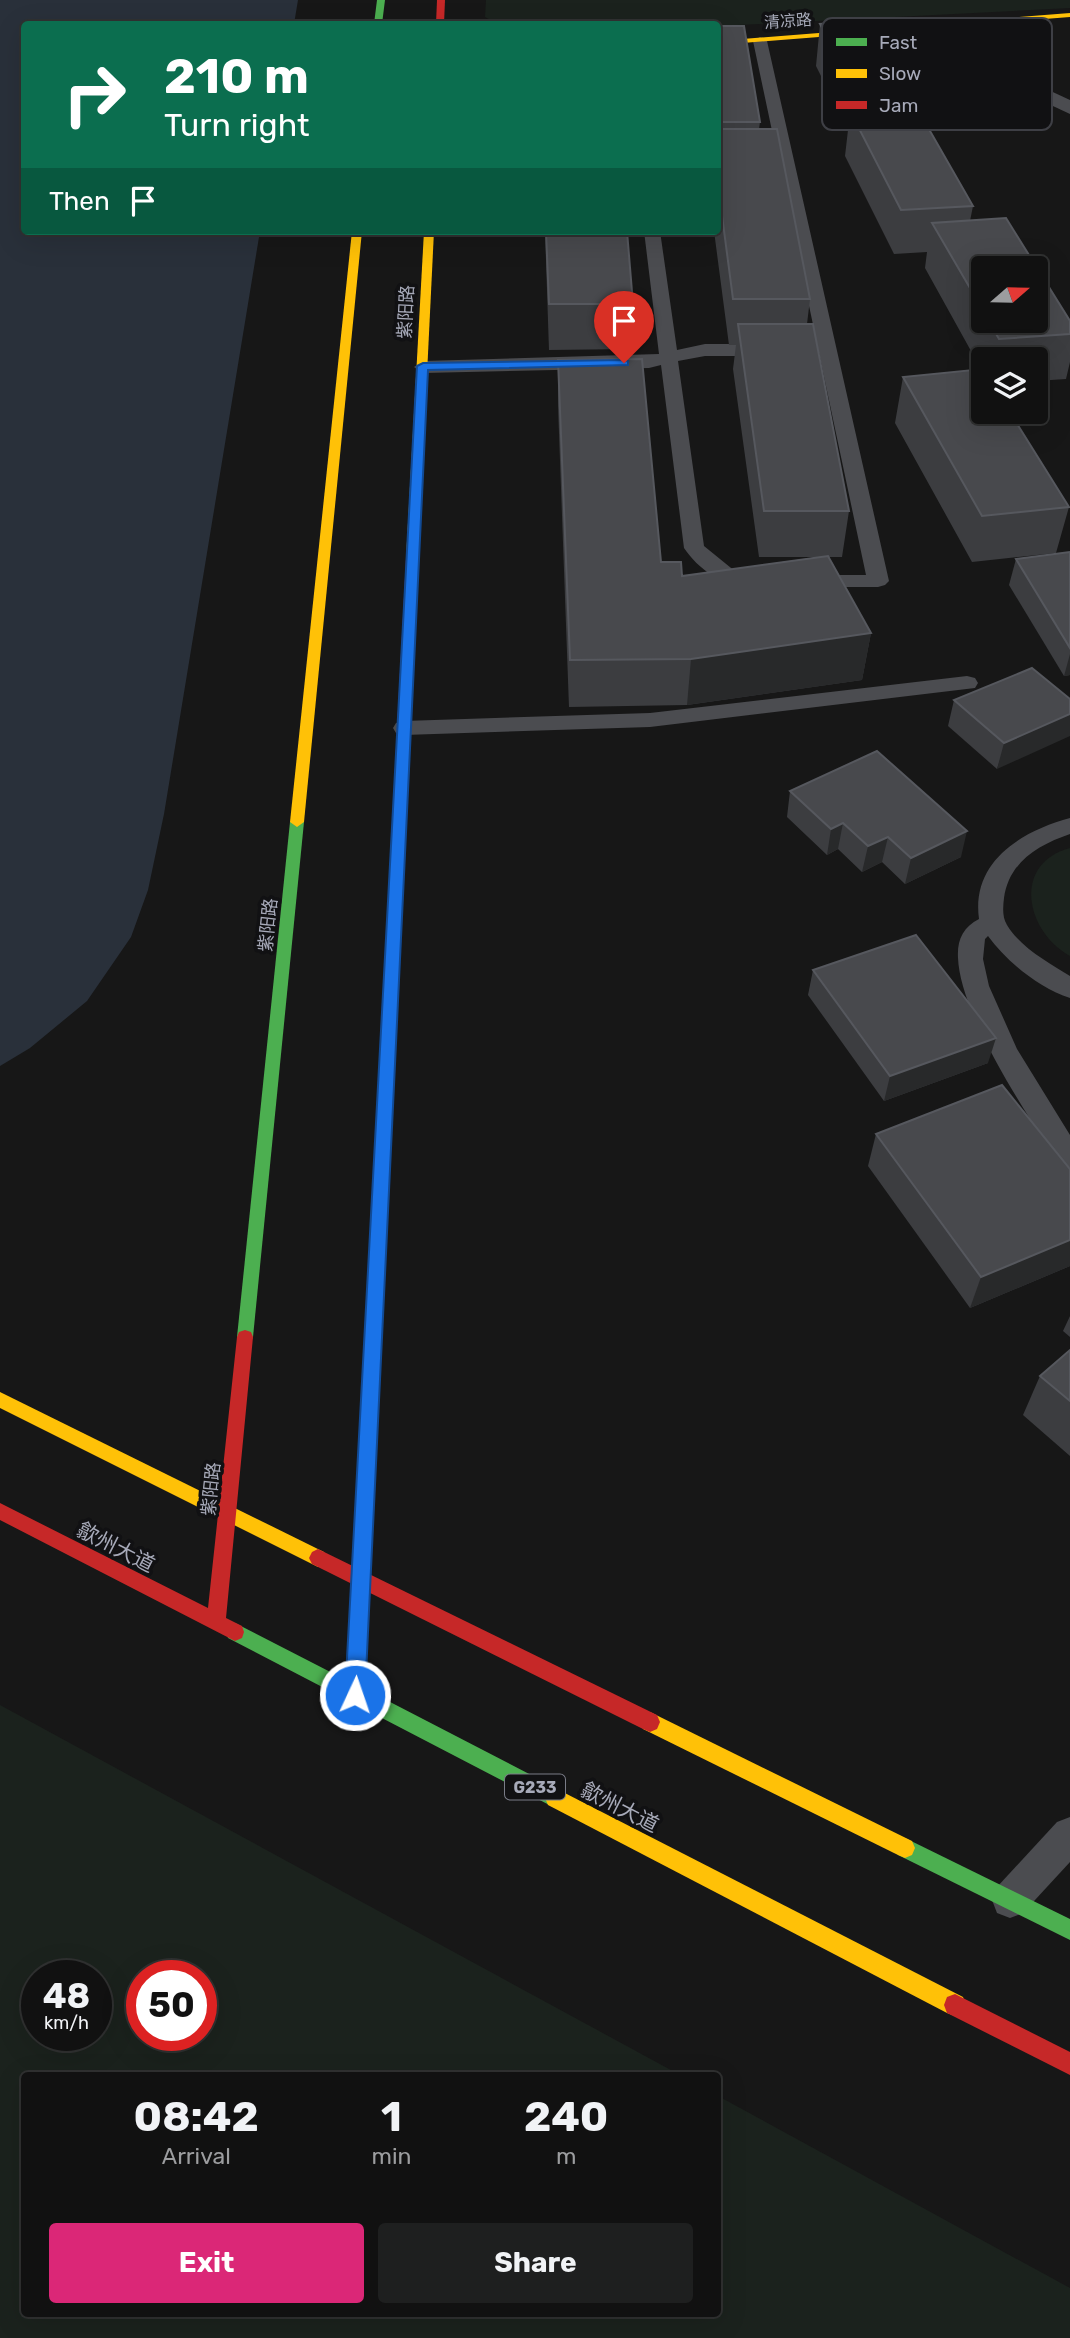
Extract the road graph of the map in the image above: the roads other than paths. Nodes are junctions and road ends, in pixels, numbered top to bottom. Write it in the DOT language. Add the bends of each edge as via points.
graph roads {
  1 [pos="381,0"];
  2 [pos="441,0"];
  3 [pos="1070,15"];
  4 [pos="1037,18"];
  5 [pos="378,21"];
  6 [pos="440,21"];
  7 [pos="822,36"];
  8 [pos="761,41"];
  9 [pos="721,43"];
  10 [pos="1052,99"];
  11 [pos="1070,108"];
  12 [pos="357,235"];
  13 [pos="429,235"];
  14 [pos="653,235"];
  15 [pos="786,349"];
  16 [pos="668,358"];
  17 [pos="423,366"];
  18 [pos="967,683"];
  19 [pos="404,728"];
  20 [pos="1070,826"];
  21 [pos="993,923"];
  22 [pos="1070,988"];
  23 [pos="1070,1157"];
  24 [pos="0,1400"];
  25 [pos="0,1511"];
  26 [pos="228,1512"];
  27 [pos="362,1579"];
  28 [pos="216,1623"];
  29 [pos="355,1695"];
  30 [pos="1070,1835"];
  31 [pos="1010,1900"];
  32 [pos="1070,1930"];
  33 [pos="1070,2064"];
  1 -- 5 [label="main road"];
  2 -- 6 [label="main road"];
  3 -- 4 [label="main road, 清凉路"];
  7 -- 8 [label="main road, 清凉路"];
  8 -- 9 [label="main road, 清凉路"];
  8 -- 16 [label="lane" via="820,349 878,581 746,582 711,566 694,548"];
  10 -- 11 [label="street"];
  12 -- 26 [label="main road, 紫阳路"];
  13 -- 17 [label="main road, 紫阳路"];
  14 -- 16 [label="lane"];
  15 -- 16 [label="lane" via="705,350"];
  16 -- 17 [label="lane"];
  17 -- 19 [label="main road, 紫阳路"];
  18 -- 19 [label="lane" via="650,720"];
  19 -- 27 [label="main road, 紫阳路"];
  20 -- 21 [label="lane" via="1021,846 1005,862 995,880"];
  21 -- 22 [label="lane" via="1033,965"];
  21 -- 23 [label="lane" via="972,938 973,970 1013,1069"];
  24 -- 26 [label="main road"];
  25 -- 28 [label="main road, 歙州大道 / G233"];
  26 -- 27 [label="main road"];
  26 -- 28 [label="main road, 紫阳路"];
  27 -- 29 [label="main road, 紫阳路"];
  27 -- 31 [label="main road"];
  28 -- 29 [label="main road, 歙州大道 / G233"];
  29 -- 33 [label="main road, 歙州大道 / G233"];
  30 -- 31 [label="lane"];
  31 -- 32 [label="main road"];
}
